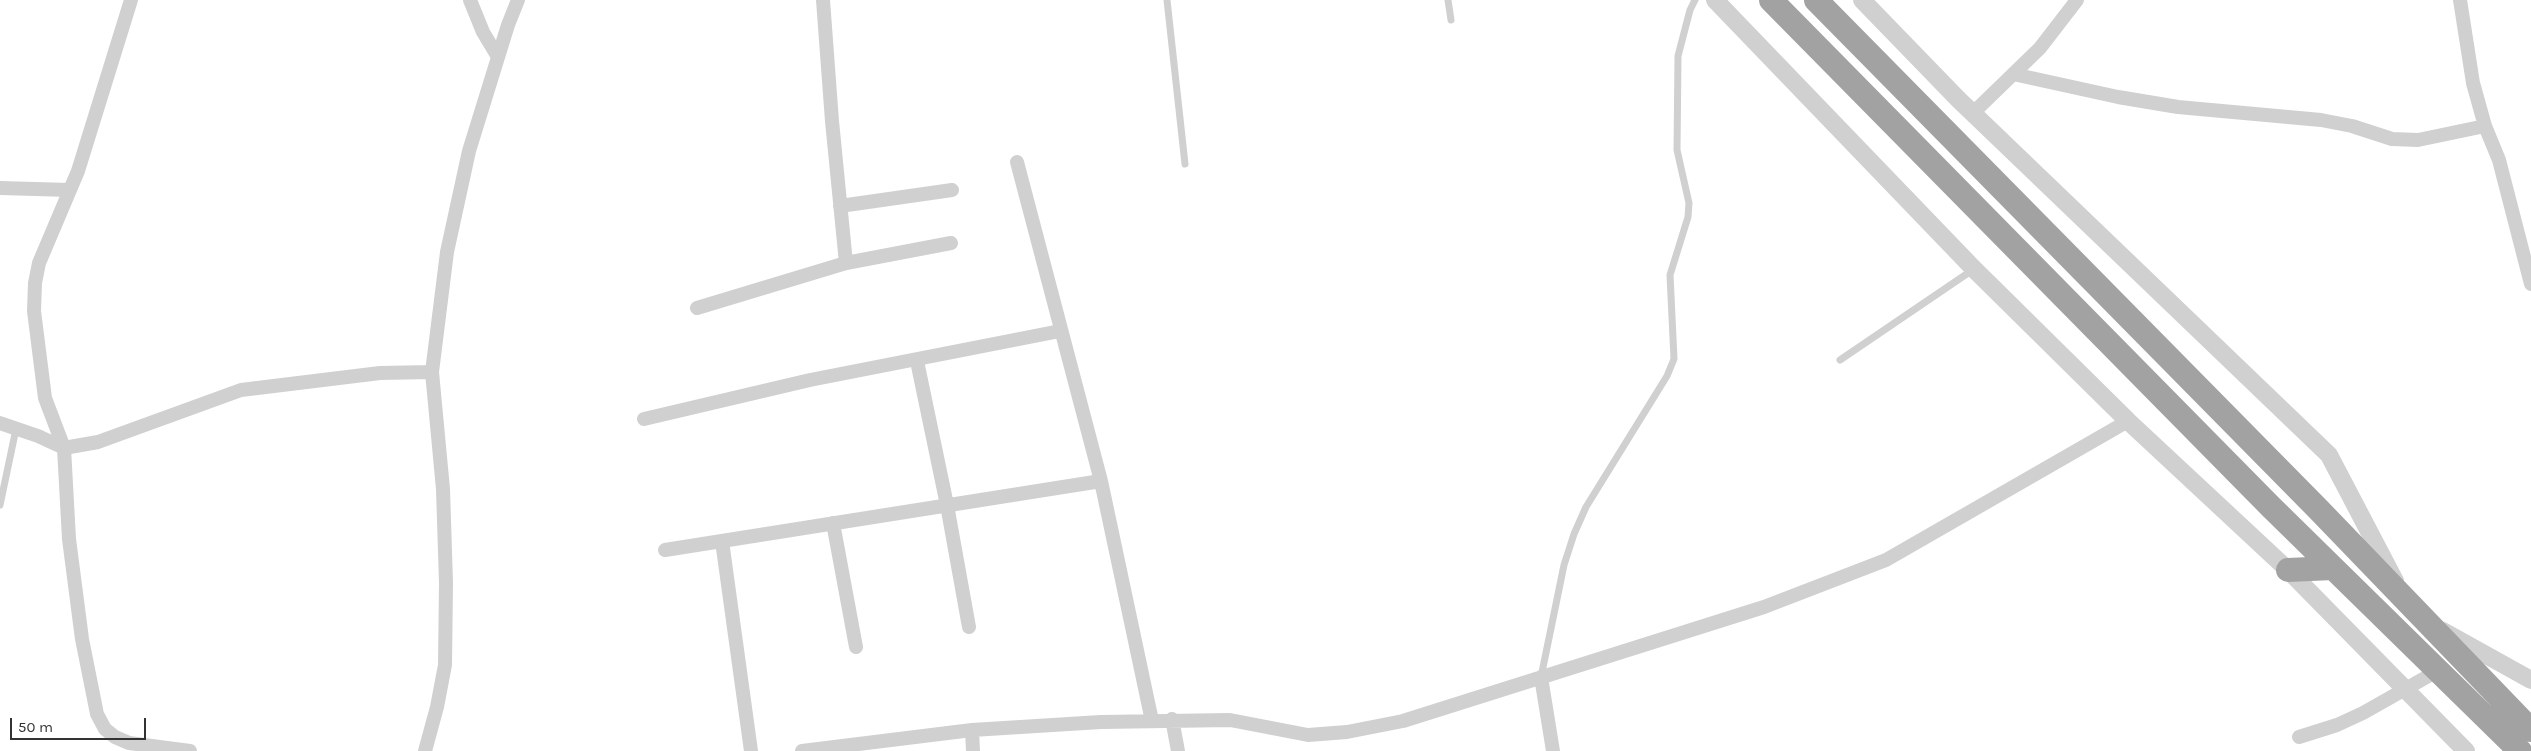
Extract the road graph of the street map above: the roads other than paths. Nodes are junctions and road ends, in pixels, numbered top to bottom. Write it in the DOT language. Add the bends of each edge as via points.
graph roads {
  1 [pos="131,0"];
  2 [pos="470,0"];
  3 [pos="518,0"];
  4 [pos="823,0"];
  5 [pos="1167,0"];
  6 [pos="1448,0"];
  7 [pos="1695,0"];
  8 [pos="1715,0"];
  9 [pos="1771,0"];
  10 [pos="1816,0"];
  11 [pos="1862,0"];
  12 [pos="2077,0"];
  13 [pos="2460,0"];
  14 [pos="1451,20"];
  15 [pos="498,57"];
  16 [pos="2013,74"];
  17 [pos="1973,113"];
  18 [pos="2485,126"];
  19 [pos="1017,162"];
  20 [pos="1185,164"];
  21 [pos="0,188"];
  22 [pos="70,190"];
  23 [pos="952,190"];
  24 [pos="840,206"];
  25 [pos="951,243"];
  26 [pos="846,263"];
  27 [pos="1974,269"];
  28 [pos="2531,284"];
  29 [pos="697,308"];
  30 [pos="1060,331"];
  31 [pos="1840,360"];
  32 [pos="917,361"];
  33 [pos="432,372"];
  34 [pos="644,419"];
  35 [pos="2128,420"];
  36 [pos="0,423"];
  37 [pos="16,429"];
  38 [pos="64,448"];
  39 [pos="1101,481"];
  40 [pos="0,505"];
  41 [pos="947,505"];
  42 [pos="833,523"];
  43 [pos="722,541"];
  44 [pos="664,550"];
  45 [pos="2333,568"];
  46 [pos="2288,570"];
  47 [pos="2404,598"];
  48 [pos="2427,622"];
  49 [pos="969,627"];
  50 [pos="856,647"];
  51 [pos="2439,670"];
  52 [pos="1541,677"];
  53 [pos="2531,680"];
  54 [pos="2406,690"];
  55 [pos="1172,720"];
  56 [pos="1152,721"];
  57 [pos="972,730"];
  58 [pos="2531,730"];
  59 [pos="2299,737"];
  60 [pos="2510,747"];
  61 [pos="190,751"];
  62 [pos="425,751"];
  63 [pos="751,751"];
  64 [pos="802,751"];
  65 [pos="973,751"];
  66 [pos="1178,751"];
  67 [pos="1553,751"];
  68 [pos="2466,751"];
  1 -- 22 [label="street"];
  2 -- 15 [label="street"];
  3 -- 15 [label="street"];
  4 -- 24 [label="street"];
  5 -- 20 [label="lane"];
  6 -- 14 [label="lane"];
  7 -- 52 [label="lane" via="1678,56 1677,150 1689,203 1688,217 1670,275 1674,359 1667,376 1586,507 1574,534 1564,565"];
  8 -- 27 [label="street"];
  9 -- 45 [label="highway"];
  10 -- 47 [label="highway"];
  11 -- 17 [label="street"];
  12 -- 16 [label="street" via="2040,48"];
  13 -- 18 [label="street" via="2473,83"];
  15 -- 33 [label="street" via="469,151 447,252"];
  16 -- 17 [label="street"];
  16 -- 18 [label="street" via="2178,108 2320,120 2392,139 2418,140"];
  17 -- 47 [label="street" via="2329,455"];
  18 -- 28 [label="street" via="2502,168"];
  19 -- 30 [label="street"];
  21 -- 22 [label="street"];
  22 -- 38 [label="street" via="39,263 34,311 45,398"];
  23 -- 24 [label="street"];
  24 -- 26 [label="street"];
  25 -- 26 [label="street"];
  26 -- 29 [label="street"];
  27 -- 31 [label="lane"];
  27 -- 35 [label="street"];
  30 -- 32 [label="street"];
  30 -- 39 [label="street"];
  32 -- 34 [label="street" via="810,380"];
  32 -- 41 [label="street"];
  33 -- 38 [label="street" via="380,373 241,390 98,442"];
  33 -- 62 [label="street" via="443,489 445,665"];
  35 -- 46 [label="street"];
  35 -- 52 [label="street" via="1886,560 1764,607"];
  36 -- 37 [label="street"];
  37 -- 38 [label="street"];
  37 -- 40 [label="lane"];
  38 -- 61 [label="street" via="70,548 82,639 97,714 105,729 129,743"];
  39 -- 41 [label="street"];
  39 -- 56 [label="street"];
  41 -- 42 [label="street"];
  41 -- 49 [label="street"];
  42 -- 43 [label="street"];
  42 -- 50 [label="street"];
  43 -- 44 [label="street"];
  43 -- 63 [label="street"];
  45 -- 46 [label="highway"];
  45 -- 51 [label="highway"];
  46 -- 54 [label="street"];
  47 -- 48 [label="highway"];
  48 -- 53 [label="street"];
  48 -- 58 [label="highway"];
  51 -- 54 [label="street"];
  51 -- 60 [label="highway"];
  52 -- 55 [label="street" via="1403,721 1347,732 1308,735 1230,720"];
  52 -- 67 [label="street"];
  54 -- 59 [label="street" via="2336,725"];
  54 -- 68 [label="street"];
  55 -- 56 [label="street"];
  55 -- 66 [label="street"];
  56 -- 57 [label="street"];
  57 -- 64 [label="street"];
  57 -- 65 [label="street"];
}
